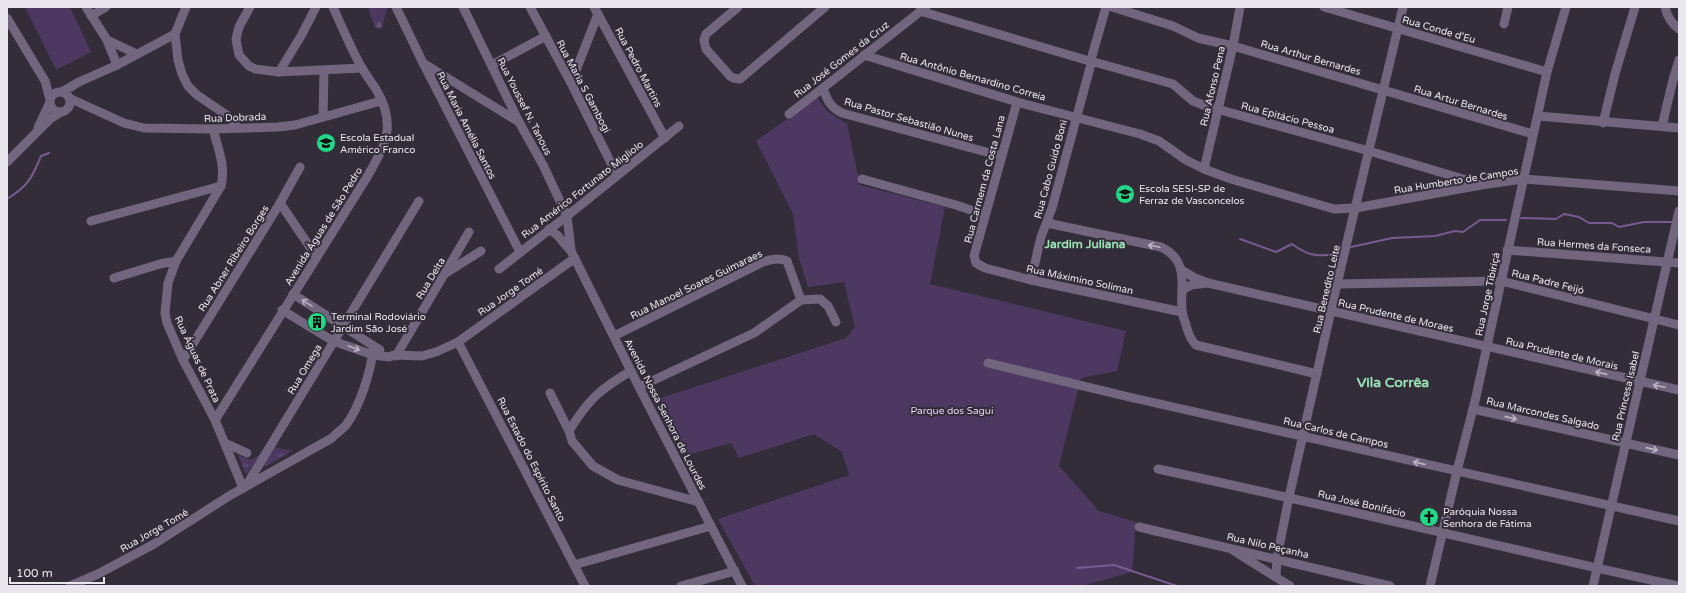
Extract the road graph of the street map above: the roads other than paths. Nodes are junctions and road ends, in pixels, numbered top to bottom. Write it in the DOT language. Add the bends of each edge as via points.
graph roads {
  1 [pos="86,7"];
  2 [pos="106,7"];
  3 [pos="186,7"];
  4 [pos="250,7"];
  5 [pos="316,7"];
  6 [pos="333,7"];
  7 [pos="396,7"];
  8 [pos="464,7"];
  9 [pos="530,7"];
  10 [pos="738,7"];
  11 [pos="826,7"];
  12 [pos="1106,7"];
  13 [pos="1112,7"];
  14 [pos="1240,7"];
  15 [pos="1324,7"];
  16 [pos="1403,7"];
  17 [pos="1508,7"];
  18 [pos="1566,7"];
  19 [pos="1635,7"];
  20 [pos="923,9"];
  21 [pos="1666,9"];
  22 [pos="596,10"];
  23 [pos="91,16"];
  24 [pos="7,18"];
  25 [pos="1504,24"];
  26 [pos="1397,28"];
  27 [pos="1679,29"];
  28 [pos="175,34"];
  29 [pos="546,36"];
  30 [pos="107,40"];
  31 [pos="1233,46"];
  32 [pos="137,54"];
  33 [pos="864,55"];
  34 [pos="1091,60"];
  35 [pos="1679,60"];
  36 [pos="423,63"];
  37 [pos="117,65"];
  38 [pos="492,65"];
  39 [pos="36,67"];
  40 [pos="362,68"];
  41 [pos="324,71"];
  42 [pos="279,72"];
  43 [pos="1547,72"];
  44 [pos="571,83"];
  45 [pos="823,88"];
  46 [pos="1383,90"];
  47 [pos="64,94"];
  48 [pos="381,100"];
  49 [pos="50,101"];
  50 [pos="1017,102"];
  51 [pos="91,108"];
  52 [pos="1218,109"];
  53 [pos="62,111"];
  54 [pos="789,114"];
  55 [pos="1076,116"];
  56 [pos="1538,116"];
  57 [pos="323,117"];
  58 [pos="519,122"];
  59 [pos="1603,122"];
  60 [pos="679,126"];
  61 [pos="1662,126"];
  62 [pos="238,128"];
  63 [pos="1679,128"];
  64 [pos="213,130"];
  65 [pos="1533,134"];
  66 [pos="34,136"];
  67 [pos="664,138"];
  68 [pos="1369,151"];
  69 [pos="1002,156"];
  70 [pos="7,162"];
  71 [pos="300,167"];
  72 [pos="1204,169"];
  73 [pos="617,175"];
  74 [pos="862,179"];
  75 [pos="1523,179"];
  76 [pos="1481,185"];
  77 [pos="221,186"];
  78 [pos="1679,191"];
  79 [pos="419,201"];
  80 [pos="280,204"];
  81 [pos="1356,208"];
  82 [pos="1679,211"];
  83 [pos="985,214"];
  84 [pos="567,216"];
  85 [pos="91,221"];
  86 [pos="1047,223"];
  87 [pos="549,229"];
  88 [pos="469,232"];
  89 [pos="1507,250"];
  90 [pos="480,251"];
  91 [pos="520,252"];
  92 [pos="573,255"];
  93 [pos="316,256"];
  94 [pos="1667,261"];
  95 [pos="176,262"];
  96 [pos="976,263"];
  97 [pos="1679,263"];
  98 [pos="499,269"];
  99 [pos="1181,270"];
  100 [pos="445,274"];
  101 [pos="114,278"];
  102 [pos="1030,280"];
  103 [pos="1501,281"];
  104 [pos="1208,283"];
  105 [pos="1337,284"];
  106 [pos="1182,290"];
  107 [pos="292,294"];
  108 [pos="801,300"];
  109 [pos="282,310"];
  110 [pos="1182,312"];
  111 [pos="1332,312"];
  112 [pos="1654,319"];
  113 [pos="836,322"];
  114 [pos="1679,324"];
  115 [pos="343,326"];
  116 [pos="614,336"];
  117 [pos="333,341"];
  118 [pos="458,342"];
  119 [pos="1487,347"];
  120 [pos="374,351"];
  121 [pos="395,355"];
  122 [pos="183,360"];
  123 [pos="988,363"];
  124 [pos="631,371"];
  125 [pos="1317,374"];
  126 [pos="1639,382"];
  127 [pos="639,387"];
  128 [pos="1679,390"];
  129 [pos="550,393"];
  130 [pos="1473,409"];
  131 [pos="215,420"];
  132 [pos="569,431"];
  133 [pos="1304,435"];
  134 [pos="225,443"];
  135 [pos="1625,443"];
  136 [pos="247,453"];
  137 [pos="1679,455"];
  138 [pos="1158,469"];
  139 [pos="1457,471"];
  140 [pos="244,487"];
  141 [pos="1289,497"];
  142 [pos="699,502"];
  143 [pos="1611,506"];
  144 [pos="1679,521"];
  145 [pos="711,526"];
  146 [pos="1139,527"];
  147 [pos="1443,534"];
  148 [pos="1228,547"];
  149 [pos="1277,558"];
  150 [pos="574,565"];
  151 [pos="1597,568"];
  152 [pos="735,571"];
  153 [pos="1276,576"];
  154 [pos="70,586"];
  155 [pos="585,586"];
  156 [pos="681,586"];
  157 [pos="742,586"];
  158 [pos="1290,586"];
  159 [pos="1390,586"];
  160 [pos="1430,586"];
  161 [pos="1593,586"];
  162 [pos="1678,586"];
  1 -- 23 [label="street"];
  2 -- 23 [label="street"];
  3 -- 28 [label="street"];
  4 -- 42 [label="street" via="239,27 236,39 239,55 248,66 255,69"];
  5 -- 42 [label="street"];
  6 -- 40 [label="street, Avenida Águas de São Pedro"];
  7 -- 36 [label="street, Rua Maria Amélia Santos"];
  8 -- 38 [label="street, Rua Youssef N. Tanous"];
  9 -- 29 [label="street, Rua Maria S Gambogi"];
  10 -- 11 [label="street" via="706,34 704,40 706,49 715,60 730,76 737,79"];
  12 -- 34 [label="street, Rua Cabo Guido Boni"];
  13 -- 31 [label="street, Rua Arthur Bernardes" via="1173,26 1198,38"];
  14 -- 31 [label="street, Rua Afonso Pena"];
  15 -- 26 [label="street, Rua Conde d'Eu"];
  16 -- 26 [label="street, Rua Benedito Leite"];
  17 -- 25 [label="street"];
  18 -- 43 [label="street, Rua Jorge Tibiriçá"];
  19 -- 59 [label="street"];
  20 -- 33 [label="street, Rua José Gomes da Cruz"];
  20 -- 34 [label="street, Rua Epitácio Pessoa"];
  21 -- 27 [label="street" via="1673,24"];
  22 -- 44 [label="street"];
  22 -- 67 [label="street, Rua Pedro Martins"];
  23 -- 30 [label="street"];
  24 -- 39 [label="street"];
  26 -- 43 [label="street, Rua Conde d'Eu"];
  26 -- 46 [label="street, Rua Benedito Leite"];
  28 -- 32 [label="street"];
  28 -- 62 [label="street" via="178,60 188,86 228,116"];
  29 -- 38 [label="street"];
  29 -- 44 [label="street, Rua Maria S Gambogi"];
  30 -- 32 [label="street"];
  30 -- 37 [label="street"];
  31 -- 46 [label="street, Rua Arthur Bernardes"];
  31 -- 52 [label="street, Rua Afonso Pena"];
  32 -- 37 [label="street"];
  33 -- 45 [label="street, Rua José Gomes da Cruz"];
  33 -- 50 [label="street, Rua Antônio Bernardino Correia"];
  34 -- 52 [label="street, Rua Epitácio Pessoa" via="1173,84 1194,101"];
  34 -- 55 [label="street, Rua Cabo Guido Boni"];
  35 -- 61 [label="street"];
  36 -- 58 [label="street"];
  36 -- 91 [label="street, Rua Maria Amélia Santos"];
  37 -- 47 [label="street" via="79,82"];
  38 -- 58 [label="street, Rua Youssef N. Tanous"];
  39 -- 47 [label="street"];
  39 -- 49 [label="street" via="45,81"];
  40 -- 41 [label="street"];
  40 -- 48 [label="street, Avenida Águas de São Pedro"];
  41 -- 42 [label="street"];
  41 -- 57 [label="street"];
  43 -- 56 [label="street, Rua Jorge Tibiriçá"];
  44 -- 73 [label="street, Rua Maria S Gambogi"];
  45 -- 54 [label="street, Rua José Gomes da Cruz"];
  45 -- 69 [label="street, Rua Pastor Sebastião Nunes" via="830,105 842,113"];
  46 -- 65 [label="street, Rua Artur Bernardes"];
  46 -- 68 [label="street, Rua Benedito Leite"];
  47 -- 49 [label="street" via="53,94"];
  47 -- 51 [label="street, Rua Dobrada"];
  47 -- 53 [label="street" via="69,106"];
  48 -- 57 [label="street, Rua Dobrada"];
  48 -- 93 [label="street, Avenida Águas de São Pedro" via="388,119 386,141"];
  49 -- 53 [label="street" via="52,108"];
  49 -- 66 [label="street"];
  50 -- 55 [label="street, Rua Antônio Bernardino Correia"];
  50 -- 69 [label="street, Rua Carmem da Costa Lana"];
  51 -- 53 [label="street"];
  51 -- 64 [label="street, Rua Dobrada" via="124,123 144,128"];
  52 -- 68 [label="street, Rua Epitácio Pessoa"];
  52 -- 72 [label="street, Rua Afonso Pena"];
  53 -- 66 [label="street" via="50,119"];
  55 -- 72 [label="street, Rua Antônio Bernardino Correia" via="1156,140"];
  55 -- 86 [label="street, Rua Cabo Guido Boni"];
  56 -- 59 [label="street"];
  56 -- 65 [label="street, Rua Jorge Tibiriçá"];
  57 -- 62 [label="street, Rua Dobrada" via="284,126"];
  58 -- 84 [label="street, Rua Youssef N. Tanous"];
  59 -- 61 [label="street"];
  60 -- 67 [label="street, Rua Américo Fortunato Migliolo"];
  61 -- 63 [label="street"];
  62 -- 64 [label="street, Rua Dobrada"];
  64 -- 77 [label="street, Rua Águas de Prata" via="223,166"];
  65 -- 75 [label="street, Rua Jorge Tibiriçá"];
  66 -- 70 [label="street"];
  67 -- 73 [label="street, Rua Américo Fortunato Migliolo"];
  68 -- 76 [label="street, Rua Epitácio Pessoa"];
  68 -- 81 [label="street, Rua Benedito Leite"];
  69 -- 83 [label="street, Rua Carmem da Costa Lana"];
  71 -- 80 [label="street, Rua Abner Ribeiro Borges"];
  72 -- 81 [label="street, Rua Humberto de Campos" via="1326,207"];
  73 -- 84 [label="street, Rua Américo Fortunato Migliolo"];
  74 -- 83 [label="street"];
  75 -- 76 [label="street, Rua Humberto de Campos"];
  75 -- 78 [label="street, Rua Humberto de Campos"];
  75 -- 89 [label="street, Rua Jorge Tibiriçá"];
  76 -- 81 [label="street, Rua Humberto de Campos"];
  77 -- 85 [label="street"];
  77 -- 95 [label="street, Rua Águas de Prata"];
  79 -- 115 [label="street, Rua Omega"];
  80 -- 93 [label="street"];
  80 -- 122 [label="street, Rua Abner Ribeiro Borges"];
  81 -- 105 [label="street, Rua Benedito Leite"];
  82 -- 94 [label="street, Rua Princesa Isabel"];
  83 -- 96 [label="street, Rua Carmem da Costa Lana" via="974,256"];
  84 -- 87 [label="street, Rua Américo Fortunato Migliolo"];
  84 -- 92 [label="street, Rua Youssef N. Tanous"];
  99 -- 86 [label="street, one-way" via="1174,255 1161,247"];
  86 -- 102 [label="street, Rua Cabo Guido Boni"];
  87 -- 91 [label="street, Rua Américo Fortunato Migliolo"];
  87 -- 92 [label="street"];
  88 -- 100 [label="street, Rua Delta"];
  89 -- 94 [label="street, Rua Hermes da Fonseca"];
  89 -- 103 [label="street, Rua Jorge Tibiriçá"];
  90 -- 100 [label="street"];
  91 -- 98 [label="street, Rua Américo Fortunato Migliolo"];
  92 -- 116 [label="street, Avenida Nossa Senhora de Lourdes"];
  92 -- 118 [label="street, Rua Jorge Tomé"];
  93 -- 107 [label="street, Avenida Águas de São Pedro"];
  94 -- 97 [label="street, Rua Hermes da Fonseca"];
  94 -- 112 [label="street, Rua Princesa Isabel"];
  95 -- 101 [label="street" via="160,264"];
  95 -- 122 [label="street, Rua Águas de Prata" via="168,283 165,313 166,323"];
  96 -- 102 [label="street, Rua Máximino Soliman" via="985,268"];
  99 -- 104 [label="street, Rua Prudente de Moraes"];
  99 -- 106 [label="street"];
  100 -- 121 [label="street, Rua Delta"];
  102 -- 110 [label="street, Rua Máximino Soliman"];
  103 -- 105 [label="street, Rua Padre Feijó"];
  103 -- 112 [label="street, Rua Padre Feijó"];
  103 -- 119 [label="street, Rua Jorge Tibiriçá"];
  104 -- 106 [label="street, Rua Prudente de Moraes" via="1191,285"];
  104 -- 111 [label="street, Rua Prudente de Moraes"];
  105 -- 111 [label="street, Rua Benedito Leite"];
  106 -- 110 [label="street"];
  107 -- 109 [label="street, Avenida Águas de São Pedro"];
  115 -- 107 [label="street, one-way"];
  108 -- 113 [label="street" via="815,298 824,302"];
  108 -- 116 [label="street, Rua Manoel Soares Guimaraes" via="788,262 780,259 763,262"];
  108 -- 127 [label="street" via="754,333"];
  109 -- 117 [label="street, Rua Jorge Tomé"];
  109 -- 131 [label="street, Avenida Águas de São Pedro"];
  110 -- 125 [label="street" via="1189,336 1196,344"];
  111 -- 119 [label="street, Rua Prudente de Moraes"];
  111 -- 125 [label="street, Rua Benedito Leite"];
  112 -- 114 [label="street, Rua Padre Feijó"];
  112 -- 126 [label="street, Rua Princesa Isabel"];
  115 -- 117 [label="street, Rua Omega"];
  115 -- 120 [label="street"];
  116 -- 124 [label="street, Avenida Nossa Senhora de Lourdes"];
  117 -- 120 [label="street, Rua Jorge Tomé, one-way"];
  117 -- 140 [label="street, Rua Omega"];
  118 -- 121 [label="street, Rua Jorge Tomé" via="429,355"];
  118 -- 150 [label="street, Rua Estado do Espírito Santo"];
  126 -- 119 [label="street, Rua Prudente de Morais, one-way"];
  119 -- 130 [label="street, Rua Jorge Tibiriçá"];
  120 -- 121 [label="street, Rua Jorge Tomé" via="389,357"];
  120 -- 140 [label="street, Rua Jorge Tomé" via="358,404 345,426 332,438"];
  122 -- 131 [label="street, Rua Águas de Prata"];
  123 -- 133 [label="street, Rua Carlos de Campos" via="1233,421"];
  124 -- 127 [label="street, Avenida Nossa Senhora de Lourdes"];
  124 -- 132 [label="street" via="598,392"];
  125 -- 133 [label="street, Rua Benedito Leite"];
  128 -- 126 [label="street, Rua Prudente de Morais, one-way"];
  126 -- 135 [label="street, Rua Princesa Isabel"];
  127 -- 142 [label="street, Avenida Nossa Senhora de Lourdes"];
  129 -- 132 [label="street"];
  130 -- 135 [label="street, Rua Marcondes Salgado, one-way"];
  130 -- 139 [label="street, Rua Jorge Tibiriçá"];
  131 -- 134 [label="street, Rua Águas de Prata"];
  132 -- 142 [label="street" via="572,441 586,459 606,474 618,480"];
  139 -- 133 [label="street, Rua Carlos de Campos, one-way"];
  133 -- 141 [label="street, Rua Benedito Leite"];
  134 -- 136 [label="street"];
  134 -- 140 [label="street, Rua Águas de Prata"];
  135 -- 137 [label="street, Rua Marcondes Salgado, one-way"];
  135 -- 143 [label="street, Rua Princesa Isabel"];
  138 -- 141 [label="street, Rua José Bonifácio"];
  139 -- 143 [label="street, Rua Carlos de Campos"];
  139 -- 147 [label="street, Rua Jorge Tibiriçá"];
  140 -- 154 [label="street, Rua Jorge Tomé" via="154,544"];
  141 -- 147 [label="street, Rua José Bonifácio"];
  141 -- 149 [label="street, Rua Benedito Leite"];
  142 -- 145 [label="street, Avenida Nossa Senhora de Lourdes"];
  143 -- 144 [label="street, Rua Carlos de Campos"];
  143 -- 151 [label="street, Rua Princesa Isabel"];
  145 -- 150 [label="street"];
  145 -- 152 [label="street, Avenida Nossa Senhora de Lourdes"];
  146 -- 148 [label="street, Rua Nilo Peçanha"];
  147 -- 151 [label="street, Rua José Bonifácio"];
  147 -- 160 [label="street, Rua Jorge Tibiriçá"];
  148 -- 149 [label="street, Rua Nilo Peçanha"];
  148 -- 153 [label="street"];
  149 -- 153 [label="street, Rua Benedito Leite"];
  149 -- 159 [label="street, Rua Nilo Peçanha"];
  150 -- 155 [label="street, Rua Estado do Espírito Santo"];
  151 -- 161 [label="street, Rua Princesa Isabel"];
  151 -- 162 [label="street, Rua José Bonifácio"];
  152 -- 156 [label="street"];
  152 -- 157 [label="street, Avenida Nossa Senhora de Lourdes"];
  153 -- 158 [label="street"];
}
